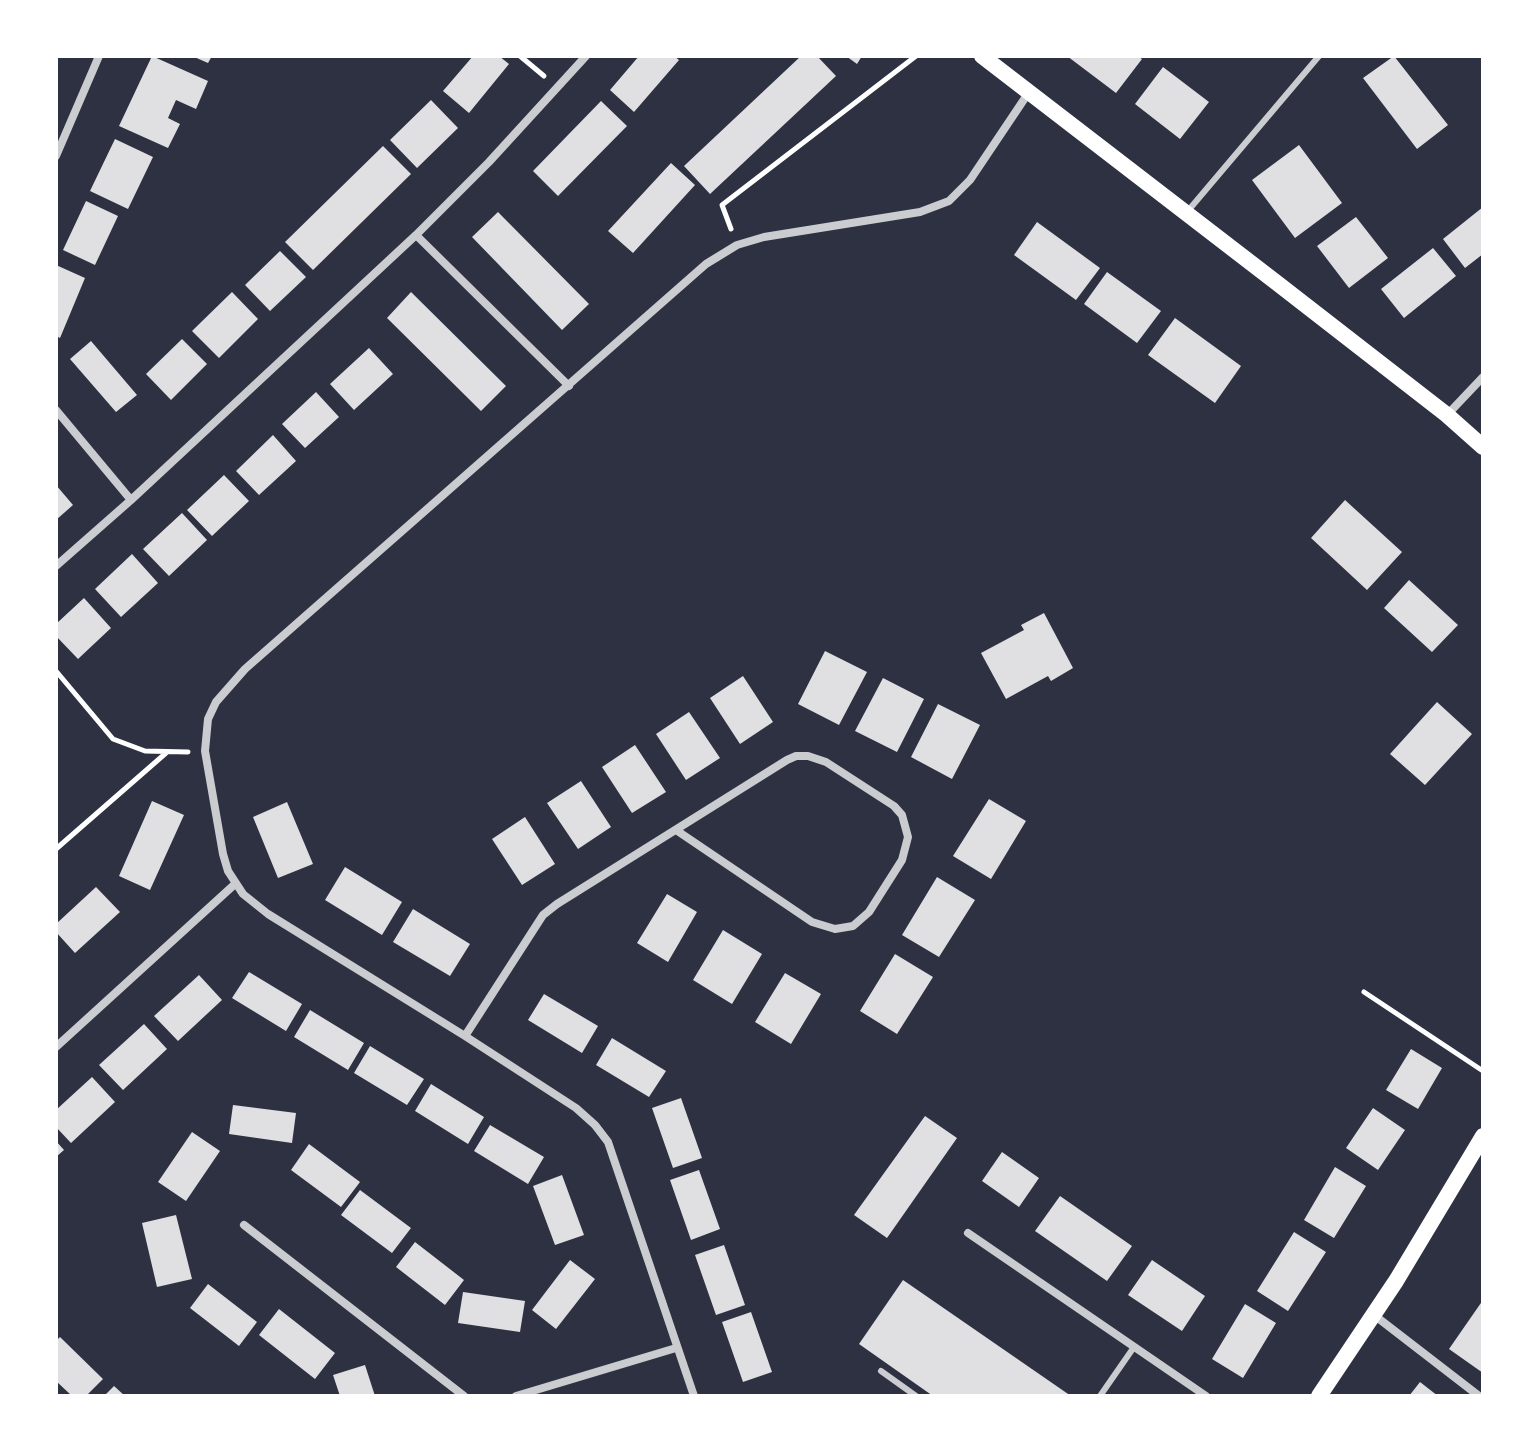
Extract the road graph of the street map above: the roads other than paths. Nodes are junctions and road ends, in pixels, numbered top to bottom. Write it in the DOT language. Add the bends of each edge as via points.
graph roads {
  1 [pos="99,56"];
  2 [pos="586,56"];
  3 [pos="982,56"];
  4 [pos="1319,56"];
  5 [pos="1029,92"];
  6 [pos="56,156"];
  7 [pos="1186,212"];
  8 [pos="416,235"];
  9 [pos="1483,377"];
  10 [pos="569,386"];
  11 [pos="56,410"];
  12 [pos="1447,415"];
  13 [pos="1483,447"];
  14 [pos="131,500"];
  15 [pos="56,566"];
  16 [pos="676,830"];
  17 [pos="235,884"];
  18 [pos="465,1036"];
  19 [pos="56,1047"];
  20 [pos="1483,1136"];
  21 [pos="244,1225"];
  22 [pos="968,1233"];
  23 [pos="1374,1315"];
  24 [pos="1134,1347"];
  25 [pos="676,1348"];
  26 [pos="881,1371"];
  27 [pos="464,1396"];
  28 [pos="516,1396"];
  29 [pos="694,1396"];
  30 [pos="916,1396"];
  31 [pos="1100,1396"];
  32 [pos="1206,1396"];
  33 [pos="1319,1396"];
  34 [pos="1479,1396"];
  1 -- 6 [label="street"];
  2 -- 8 [label="street"];
  3 -- 5 [label="main road"];
  4 -- 7 [label="lane"];
  5 -- 7 [label="main road"];
  5 -- 10 [label="street" via="970,180 949,201 920,212 737,245 706,264"];
  7 -- 12 [label="main road"];
  8 -- 10 [label="street"];
  8 -- 14 [label="street"];
  9 -- 12 [label="street"];
  10 -- 17 [label="street" via="245,669 216,702 208,719 205,751 223,854"];
  11 -- 14 [label="street"];
  12 -- 13 [label="main road"];
  14 -- 15 [label="street"];
  16 -- 16 [label="street" via="787,760 808,756 894,806 908,837 902,860 869,912 853,926 835,929 812,922"];
  16 -- 18 [label="street" via="543,915"];
  17 -- 18 [label="street" via="268,914"];
  17 -- 19 [label="street"];
  18 -- 25 [label="street" via="576,1108 608,1142"];
  20 -- 23 [label="main road"];
  21 -- 27 [label="street"];
  22 -- 24 [label="street"];
  23 -- 33 [label="main road"];
  23 -- 34 [label="street"];
  24 -- 31 [label="lane"];
  24 -- 32 [label="street"];
  25 -- 28 [label="street"];
  25 -- 29 [label="street"];
  26 -- 30 [label="lane"];
}
